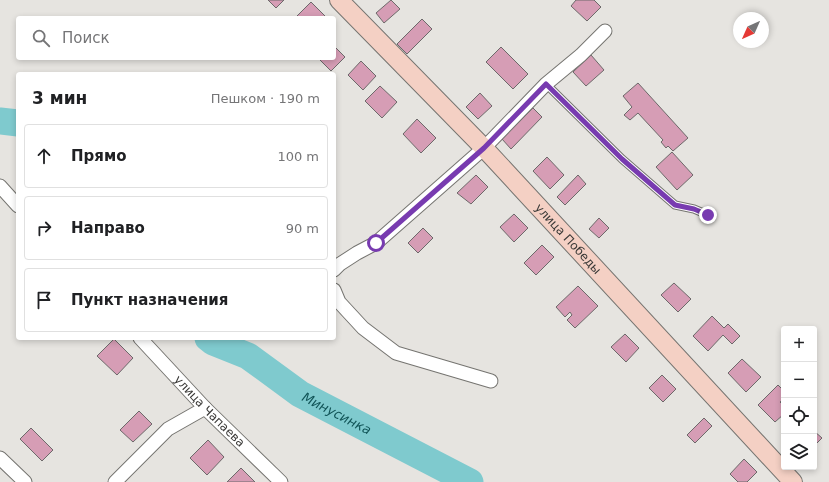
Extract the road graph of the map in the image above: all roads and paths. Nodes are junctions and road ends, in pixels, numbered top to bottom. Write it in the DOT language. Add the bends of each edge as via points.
graph roads {
  1 [pos="339,0"];
  2 [pos="604,30"];
  3 [pos="546,84"];
  4 [pos="484,148"];
  5 [pos="0,186"];
  6 [pos="16,204"];
  7 [pos="708,215"];
  8 [pos="336,268"];
  9 [pos="336,295"];
  10 [pos="142,340"];
  11 [pos="491,381"];
  12 [pos="205,408"];
  13 [pos="0,458"];
  14 [pos="25,482"];
  15 [pos="115,482"];
  16 [pos="281,482"];
  17 [pos="793,482"];
  1 -- 4 [label="street, улица Победы"];
  2 -- 3 [label="street"];
  3 -- 4 [label="street"];
  3 -- 7 [label="lane" via="622,159 675,205"];
  4 -- 8 [label="street" via="376,243"];
  4 -- 17 [label="street, улица Победы"];
  5 -- 6 [label="street"];
  9 -- 11 [label="street" via="339,302 363,328 396,353"];
  10 -- 12 [label="street, улица Чапаева"];
  12 -- 15 [label="street" via="168,429"];
  12 -- 16 [label="street, улица Чапаева"];
  13 -- 14 [label="street"];
}
